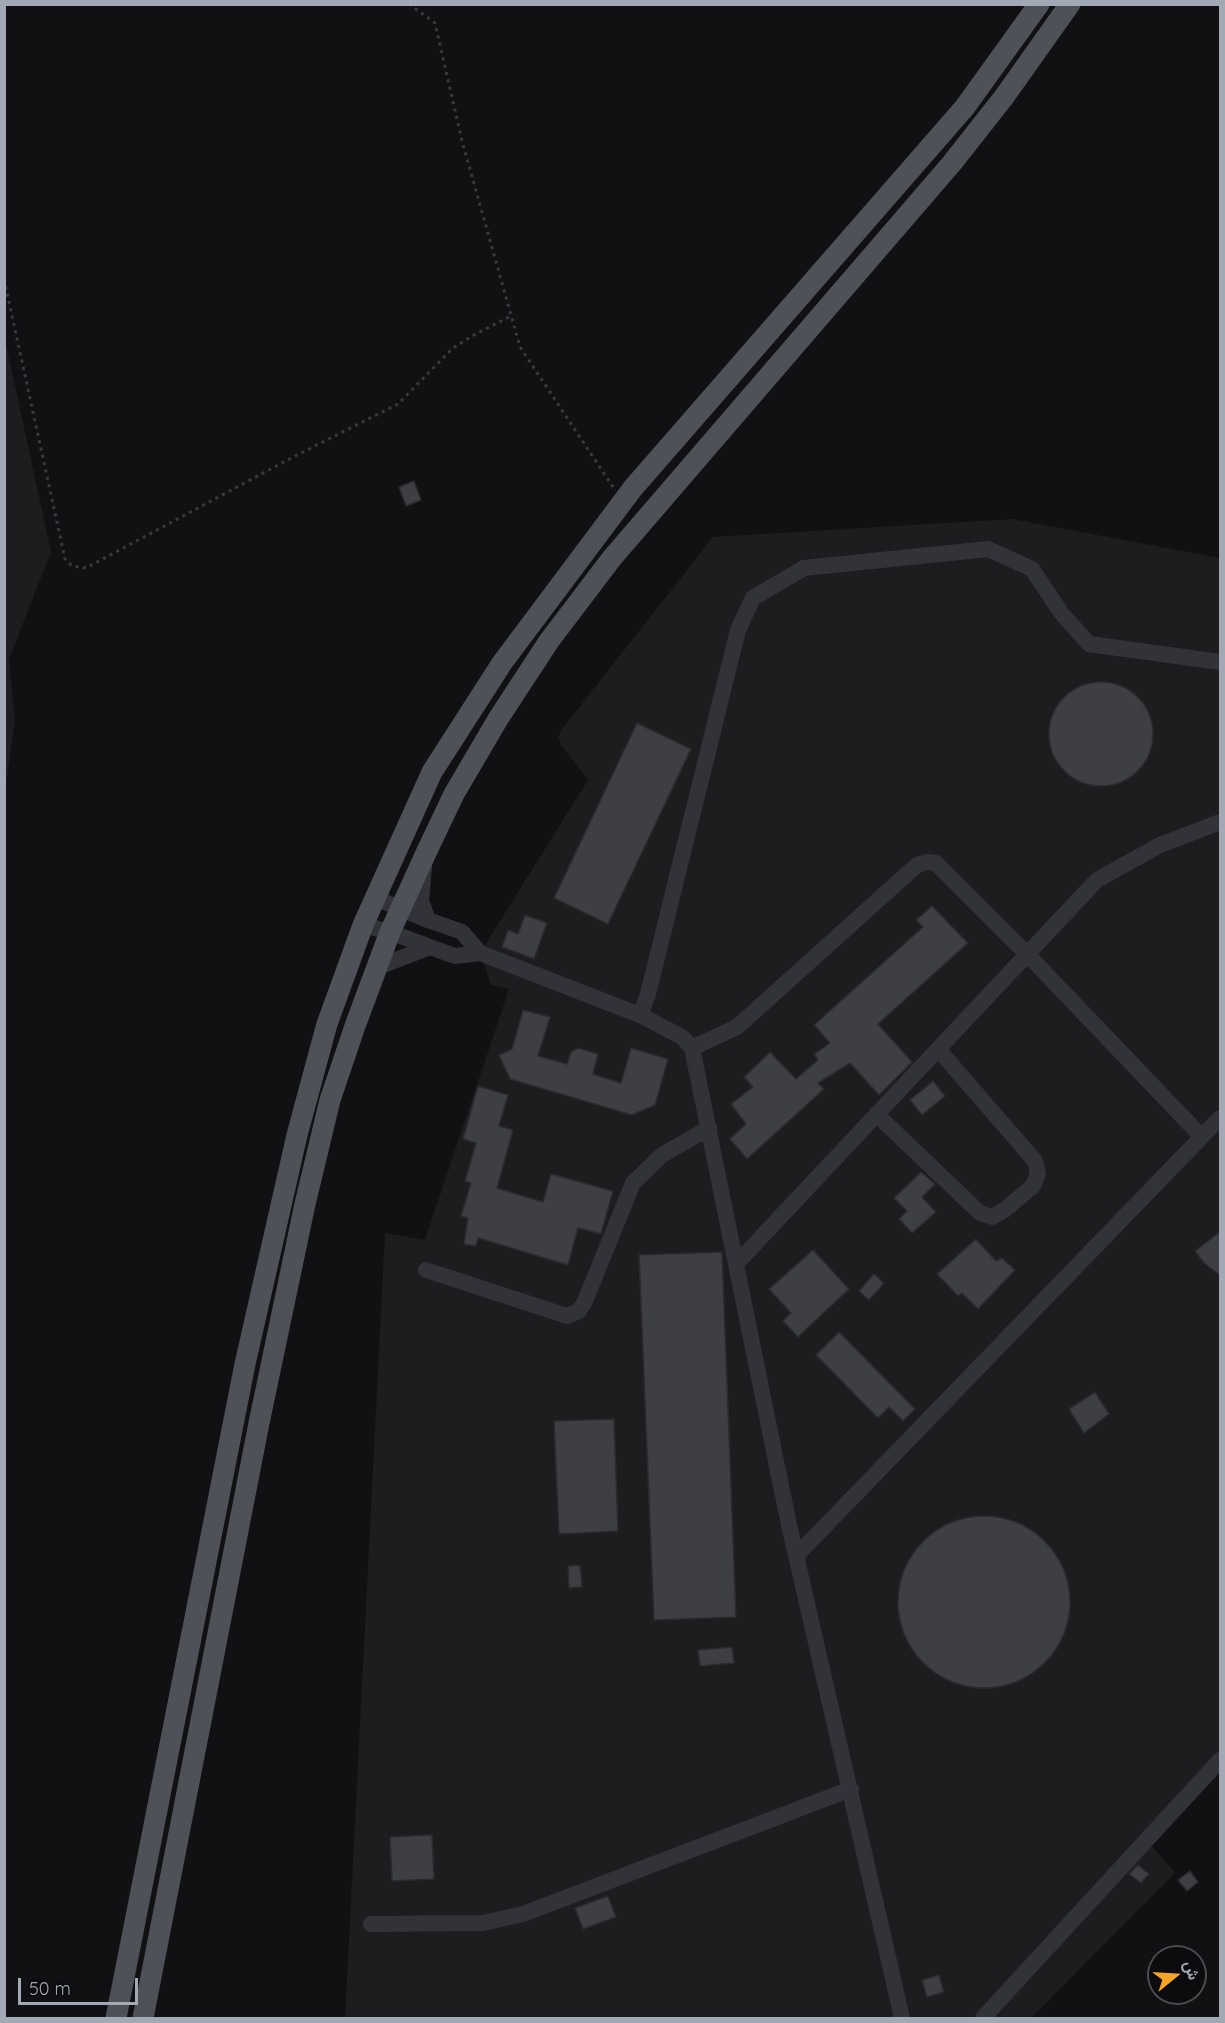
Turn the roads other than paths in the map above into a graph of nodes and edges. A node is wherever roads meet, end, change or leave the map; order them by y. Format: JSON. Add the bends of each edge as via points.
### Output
{"nodes":[{"id":1,"x":1040,"y":4,"type":"edge"},
{"id":2,"x":1070,"y":4,"type":"edge"},
{"id":3,"x":1221,"y":662,"type":"edge"},
{"id":4,"x":1221,"y":822,"type":"edge"},
{"id":5,"x":426,"y":853,"type":"junction"},
{"id":6,"x":375,"y":898,"type":"junction"},
{"id":7,"x":401,"y":908,"type":"junction"},
{"id":8,"x":428,"y":920,"type":"junction"},
{"id":9,"x":363,"y":925,"type":"junction"},
{"id":10,"x":390,"y":932,"type":"junction"},
{"id":11,"x":430,"y":947,"type":"junction"},
{"id":12,"x":480,"y":954,"type":"junction"},
{"id":13,"x":1027,"y":954,"type":"junction"},
{"id":14,"x":378,"y":967,"type":"junction"},
{"id":15,"x":640,"y":1015,"type":"junction"},
{"id":16,"x":692,"y":1048,"type":"junction"},
{"id":17,"x":938,"y":1049,"type":"junction"},
{"id":18,"x":876,"y":1114,"type":"junction"},
{"id":19,"x":1221,"y":1118,"type":"edge"},
{"id":20,"x":709,"y":1128,"type":"junction"},
{"id":21,"x":1201,"y":1136,"type":"junction"},
{"id":22,"x":736,"y":1264,"type":"junction"},
{"id":23,"x":426,"y":1270,"type":"dead end"},
{"id":24,"x":245,"y":1364,"type":"junction"},
{"id":25,"x":270,"y":1371,"type":"junction"},
{"id":26,"x":796,"y":1556,"type":"junction"},
{"id":27,"x":1221,"y":1760,"type":"edge"},
{"id":28,"x":851,"y":1789,"type":"junction"},
{"id":29,"x":371,"y":1924,"type":"dead end"},
{"id":30,"x":156,"y":1953,"type":"junction"},
{"id":31,"x":121,"y":1992,"type":"junction"},
{"id":32,"x":105,"y":2019,"type":"edge"},
{"id":33,"x":116,"y":2019,"type":"edge"},
{"id":34,"x":143,"y":2019,"type":"edge"},
{"id":35,"x":159,"y":2019,"type":"edge"},
{"id":36,"x":902,"y":2019,"type":"edge"},
{"id":37,"x":983,"y":2019,"type":"edge"}],
"edges":[{"from":1,"to":6,"type":"main road","via":[[965,107],[623,502],[502,663],[432,772]]},
{"from":2,"to":5,"type":"main road","via":[[952,163],[612,558],[549,641],[498,718],[454,794]]},
{"from":3,"to":15,"type":"lane","via":[[1089,644],[1062,614],[1032,569],[988,549],[804,568],[753,598],[738,630]]},
{"from":4,"to":13,"type":"lane","via":[[1160,844],[1097,880]]},
{"from":5,"to":7,"type":"main road"},
{"from":5,"to":8,"type":"lane","via":[[421,901]]},
{"from":6,"to":7,"type":"lane"},
{"from":6,"to":9,"type":"main road"},
{"from":7,"to":8,"type":"lane"},
{"from":7,"to":10,"type":"main road"},
{"from":8,"to":12,"type":"lane","via":[[462,932]]},
{"from":9,"to":10,"type":"lane"},
{"from":9,"to":24,"type":"main road","via":[[327,1024],[297,1135]]},
{"from":10,"to":11,"type":"lane"},
{"from":10,"to":14,"type":"main road"},
{"from":11,"to":12,"type":"lane","via":[[455,956]]},
{"from":11,"to":14,"type":"lane"},
{"from":12,"to":15,"type":"lane"},
{"from":13,"to":16,"type":"lane","via":[[936,863],[927,862],[917,865],[737,1027]]},
{"from":13,"to":17,"type":"lane"},
{"from":13,"to":21,"type":"lane"},
{"from":14,"to":25,"type":"main road","via":[[330,1100]]},
{"from":15,"to":16,"type":"lane","via":[[681,1037]]},
{"from":16,"to":20,"type":"lane"},
{"from":17,"to":18,"type":"lane"},
{"from":17,"to":18,"type":"lane","via":[[1035,1161],[1038,1174],[1033,1186],[992,1217],[980,1213]]},
{"from":18,"to":22,"type":"lane"},
{"from":19,"to":21,"type":"lane"},
{"from":20,"to":22,"type":"lane"},
{"from":20,"to":23,"type":"lane","via":[[662,1155],[633,1183],[579,1311],[567,1316]]},
{"from":21,"to":26,"type":"lane"},
{"from":22,"to":26,"type":"lane"},
{"from":24,"to":25,"type":"main road"},
{"from":24,"to":31,"type":"main road"},
{"from":25,"to":30,"type":"main road"},
{"from":26,"to":28,"type":"lane"},
{"from":27,"to":37,"type":"lane"},
{"from":28,"to":29,"type":"lane","via":[[523,1914],[483,1923]]},
{"from":28,"to":36,"type":"lane"},
{"from":30,"to":34,"type":"main road"},
{"from":30,"to":35,"type":"main road"},
{"from":31,"to":32,"type":"main road"},
{"from":31,"to":33,"type":"main road"}]}
